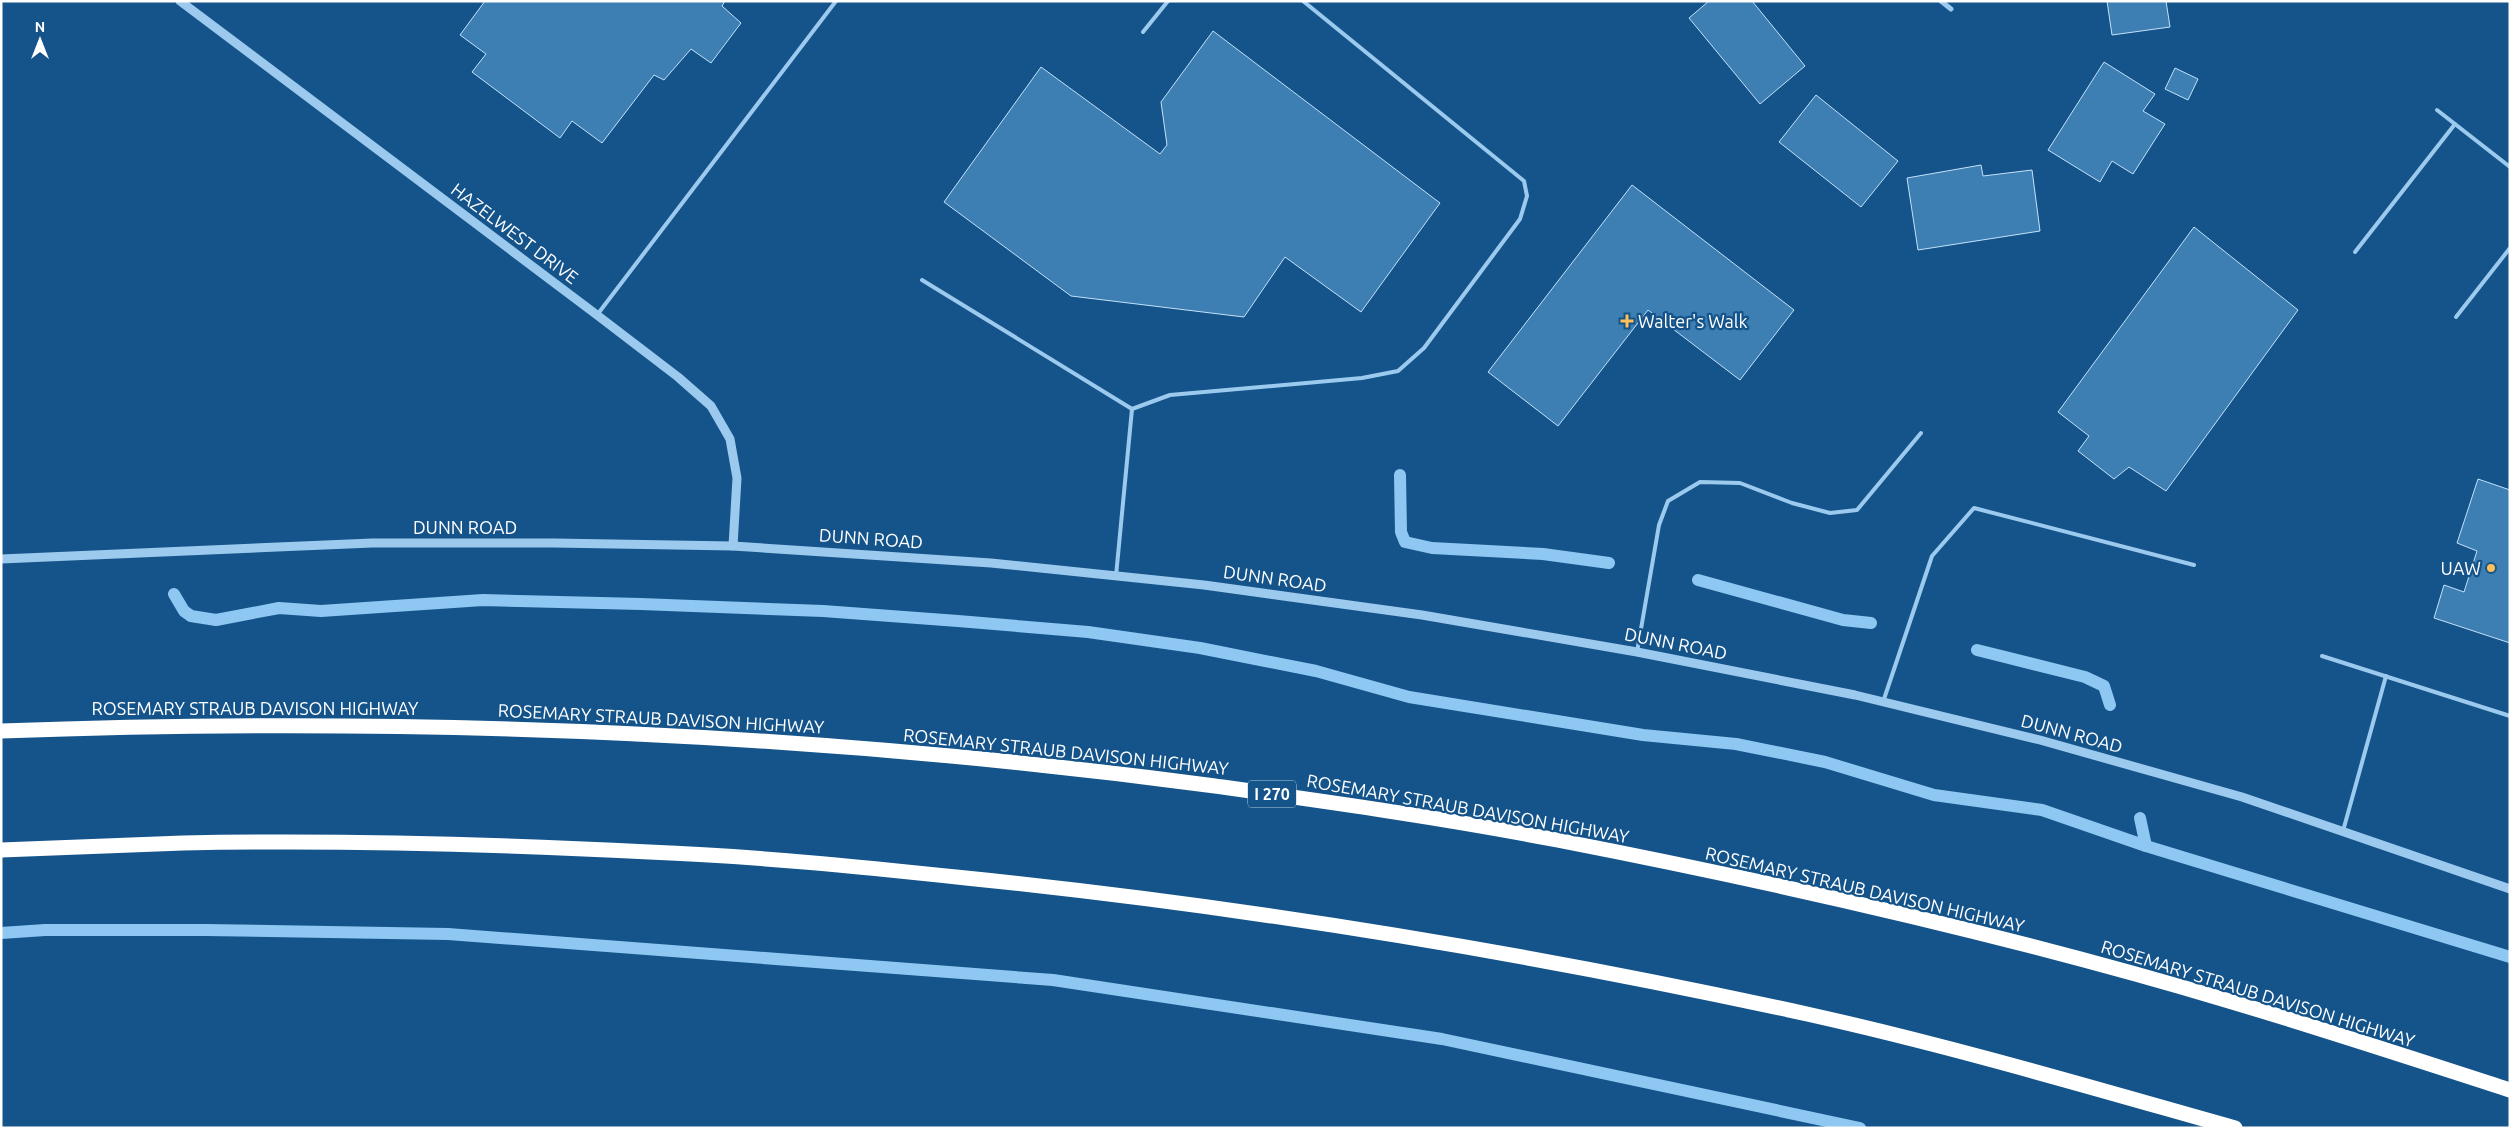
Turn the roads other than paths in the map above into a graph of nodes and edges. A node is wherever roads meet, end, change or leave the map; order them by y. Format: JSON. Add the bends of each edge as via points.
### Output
{"nodes":[{"id":1,"x":180,"y":1,"type":"edge"},
{"id":2,"x":836,"y":1,"type":"edge"},
{"id":3,"x":1168,"y":1,"type":"edge"},
{"id":4,"x":1303,"y":1,"type":"edge"},
{"id":5,"x":1941,"y":1,"type":"edge"},
{"id":6,"x":1951,"y":8,"type":"dead end"},
{"id":7,"x":1143,"y":32,"type":"dead end"},
{"id":8,"x":2437,"y":110,"type":"dead end"},
{"id":9,"x":2455,"y":124,"type":"junction"},
{"id":10,"x":2510,"y":167,"type":"edge"},
{"id":11,"x":2510,"y":248,"type":"edge"},
{"id":12,"x":2355,"y":252,"type":"dead end"},
{"id":13,"x":922,"y":280,"type":"dead end"},
{"id":14,"x":597,"y":315,"type":"junction"},
{"id":15,"x":2456,"y":317,"type":"dead end"},
{"id":16,"x":1132,"y":409,"type":"junction"},
{"id":17,"x":1922,"y":433,"type":"dead end"},
{"id":18,"x":733,"y":546,"type":"junction"},
{"id":19,"x":1,"y":559,"type":"edge"},
{"id":20,"x":2194,"y":566,"type":"dead end"},
{"id":21,"x":1116,"y":576,"type":"junction"},
{"id":22,"x":1637,"y":652,"type":"junction"},
{"id":23,"x":2322,"y":656,"type":"dead end"},
{"id":24,"x":2386,"y":676,"type":"junction"},
{"id":25,"x":1883,"y":702,"type":"junction"},
{"id":26,"x":2510,"y":716,"type":"edge"},
{"id":27,"x":1,"y":731,"type":"edge"},
{"id":28,"x":2342,"y":832,"type":"junction"},
{"id":29,"x":1,"y":850,"type":"edge"},
{"id":30,"x":2510,"y":889,"type":"edge"},
{"id":31,"x":2510,"y":1090,"type":"edge"},
{"id":32,"x":2235,"y":1128,"type":"edge"}],
"edges":[{"from":1,"to":14,"type":"street","name":"HAZELWEST DRIVE"},
{"from":2,"to":14,"type":"lane"},
{"from":3,"to":7,"type":"lane"},
{"from":4,"to":16,"type":"lane","via":[[1524,181],[1528,196],[1520,219],[1424,348],[1398,371],[1362,378],[1170,395]]},
{"from":5,"to":6,"type":"street"},
{"from":8,"to":9,"type":"lane"},
{"from":9,"to":10,"type":"lane"},
{"from":9,"to":12,"type":"lane"},
{"from":11,"to":15,"type":"lane"},
{"from":13,"to":16,"type":"lane"},
{"from":14,"to":18,"type":"street","name":"HAZELWEST DRIVE","via":[[711,406],[730,439],[737,478]]},
{"from":16,"to":21,"type":"lane"},
{"from":17,"to":22,"type":"lane","via":[[1858,510],[1830,513],[1792,504],[1740,483],[1700,482],[1668,501],[1659,525]]},
{"from":18,"to":19,"type":"street","name":"DUNN ROAD","via":[[372,543]]},
{"from":18,"to":21,"type":"street","name":"DUNN ROAD","via":[[904,556]]},
{"from":20,"to":25,"type":"lane","via":[[1974,508],[1932,556]]},
{"from":21,"to":22,"type":"street","name":"DUNN ROAD","via":[[1204,584],[1413,614]]},
{"from":22,"to":25,"type":"street","name":"DUNN ROAD"},
{"from":23,"to":24,"type":"lane"},
{"from":24,"to":26,"type":"lane"},
{"from":24,"to":28,"type":"lane"},
{"from":25,"to":28,"type":"street","name":"DUNN ROAD","via":[[2040,740],[2242,797]]},
{"from":27,"to":31,"type":"highway","name":"ROSEMARY STRAUB DAVISON HIGHWAY","number":"I 270","via":[[163,725],[395,725],[628,732],[859,747],[1093,770],[1324,801],[1553,839],[2004,939],[2228,1000]]},
{"from":28,"to":30,"type":"street","name":"DUNN ROAD"},
{"from":29,"to":32,"type":"highway","via":[[196,843],[420,844],[653,852],[889,870],[1121,894],[1348,926],[1563,964],[1793,1011],[2036,1072]]}]}
